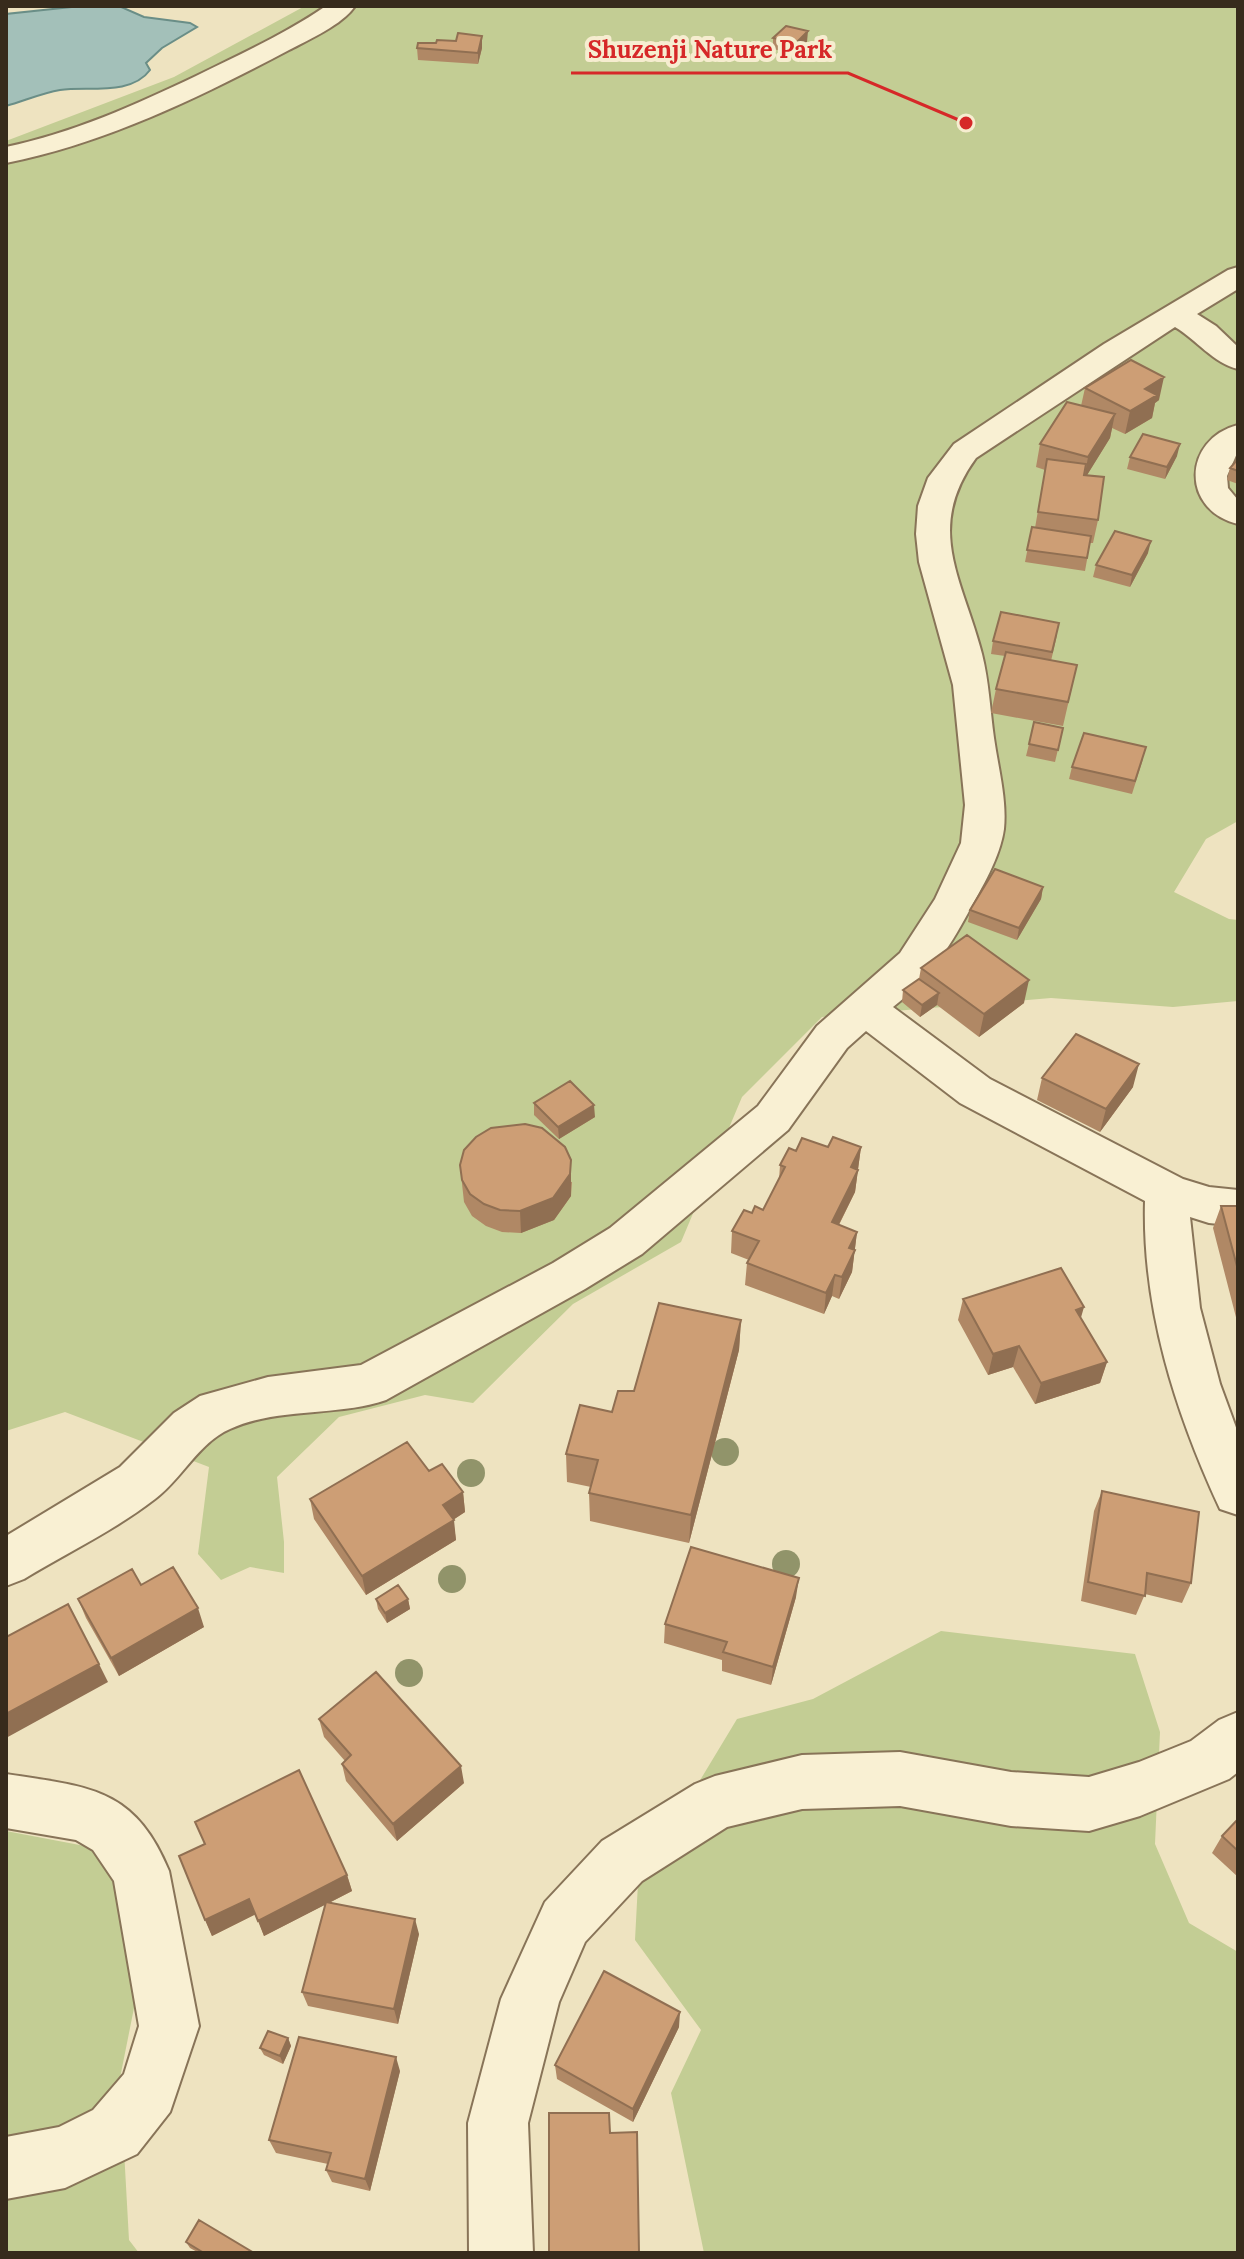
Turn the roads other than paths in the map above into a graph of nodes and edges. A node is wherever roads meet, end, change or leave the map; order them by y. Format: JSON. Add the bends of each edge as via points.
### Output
{"nodes":[{"id":1,"x":343,"y":6,"type":"edge"},
{"id":2,"x":6,"y":155,"type":"edge"},
{"id":3,"x":1238,"y":276,"type":"edge"},
{"id":4,"x":1175,"y":314,"type":"junction"},
{"id":5,"x":1238,"y":360,"type":"edge"},
{"id":6,"x":1238,"y":435,"type":"edge"},
{"id":7,"x":1238,"y":514,"type":"edge"},
{"id":8,"x":864,"y":1007,"type":"junction"},
{"id":9,"x":1168,"y":1192,"type":"junction"},
{"id":10,"x":1238,"y":1208,"type":"edge"},
{"id":11,"x":1238,"y":1493,"type":"edge"},
{"id":12,"x":6,"y":1563,"type":"edge"},
{"id":13,"x":1238,"y":1738,"type":"edge"},
{"id":14,"x":6,"y":1801,"type":"edge"},
{"id":15,"x":6,"y":2168,"type":"edge"},
{"id":16,"x":501,"y":2253,"type":"edge"}],
"edges":[{"from":1,"to":2,"type":"street","via":[[288,42],[142,111],[42,148]]},
{"from":3,"to":4,"type":"street"},
{"from":4,"to":5,"type":"street"},
{"from":4,"to":8,"type":"street","via":[[965,451],[937,490],[932,521],[939,576],[971,680],[984,831],[926,949],[913,967]]},
{"from":6,"to":7,"type":"street","via":[[1222,445],[1211,467],[1217,501]]},
{"from":8,"to":9,"type":"street","via":[[975,1091]]},
{"from":8,"to":12,"type":"street","via":[[822,1049],[773,1118],[626,1241],[369,1385],[268,1398],[217,1411],[191,1428],[138,1483]]},
{"from":9,"to":10,"type":"street"},
{"from":9,"to":11,"type":"street","via":[[1165,1231],[1177,1314],[1204,1406]]},
{"from":13,"to":16,"type":"street","via":[[1210,1760],[1089,1804],[1011,1799],[900,1779],[802,1782],[715,1803],[622,1861],[565,1922],[530,1999],[498,2123]]},
{"from":14,"to":15,"type":"street","via":[[83,1814],[113,1830],[141,1871],[169,2026],[149,2091],[115,2132],[65,2157]]}]}
